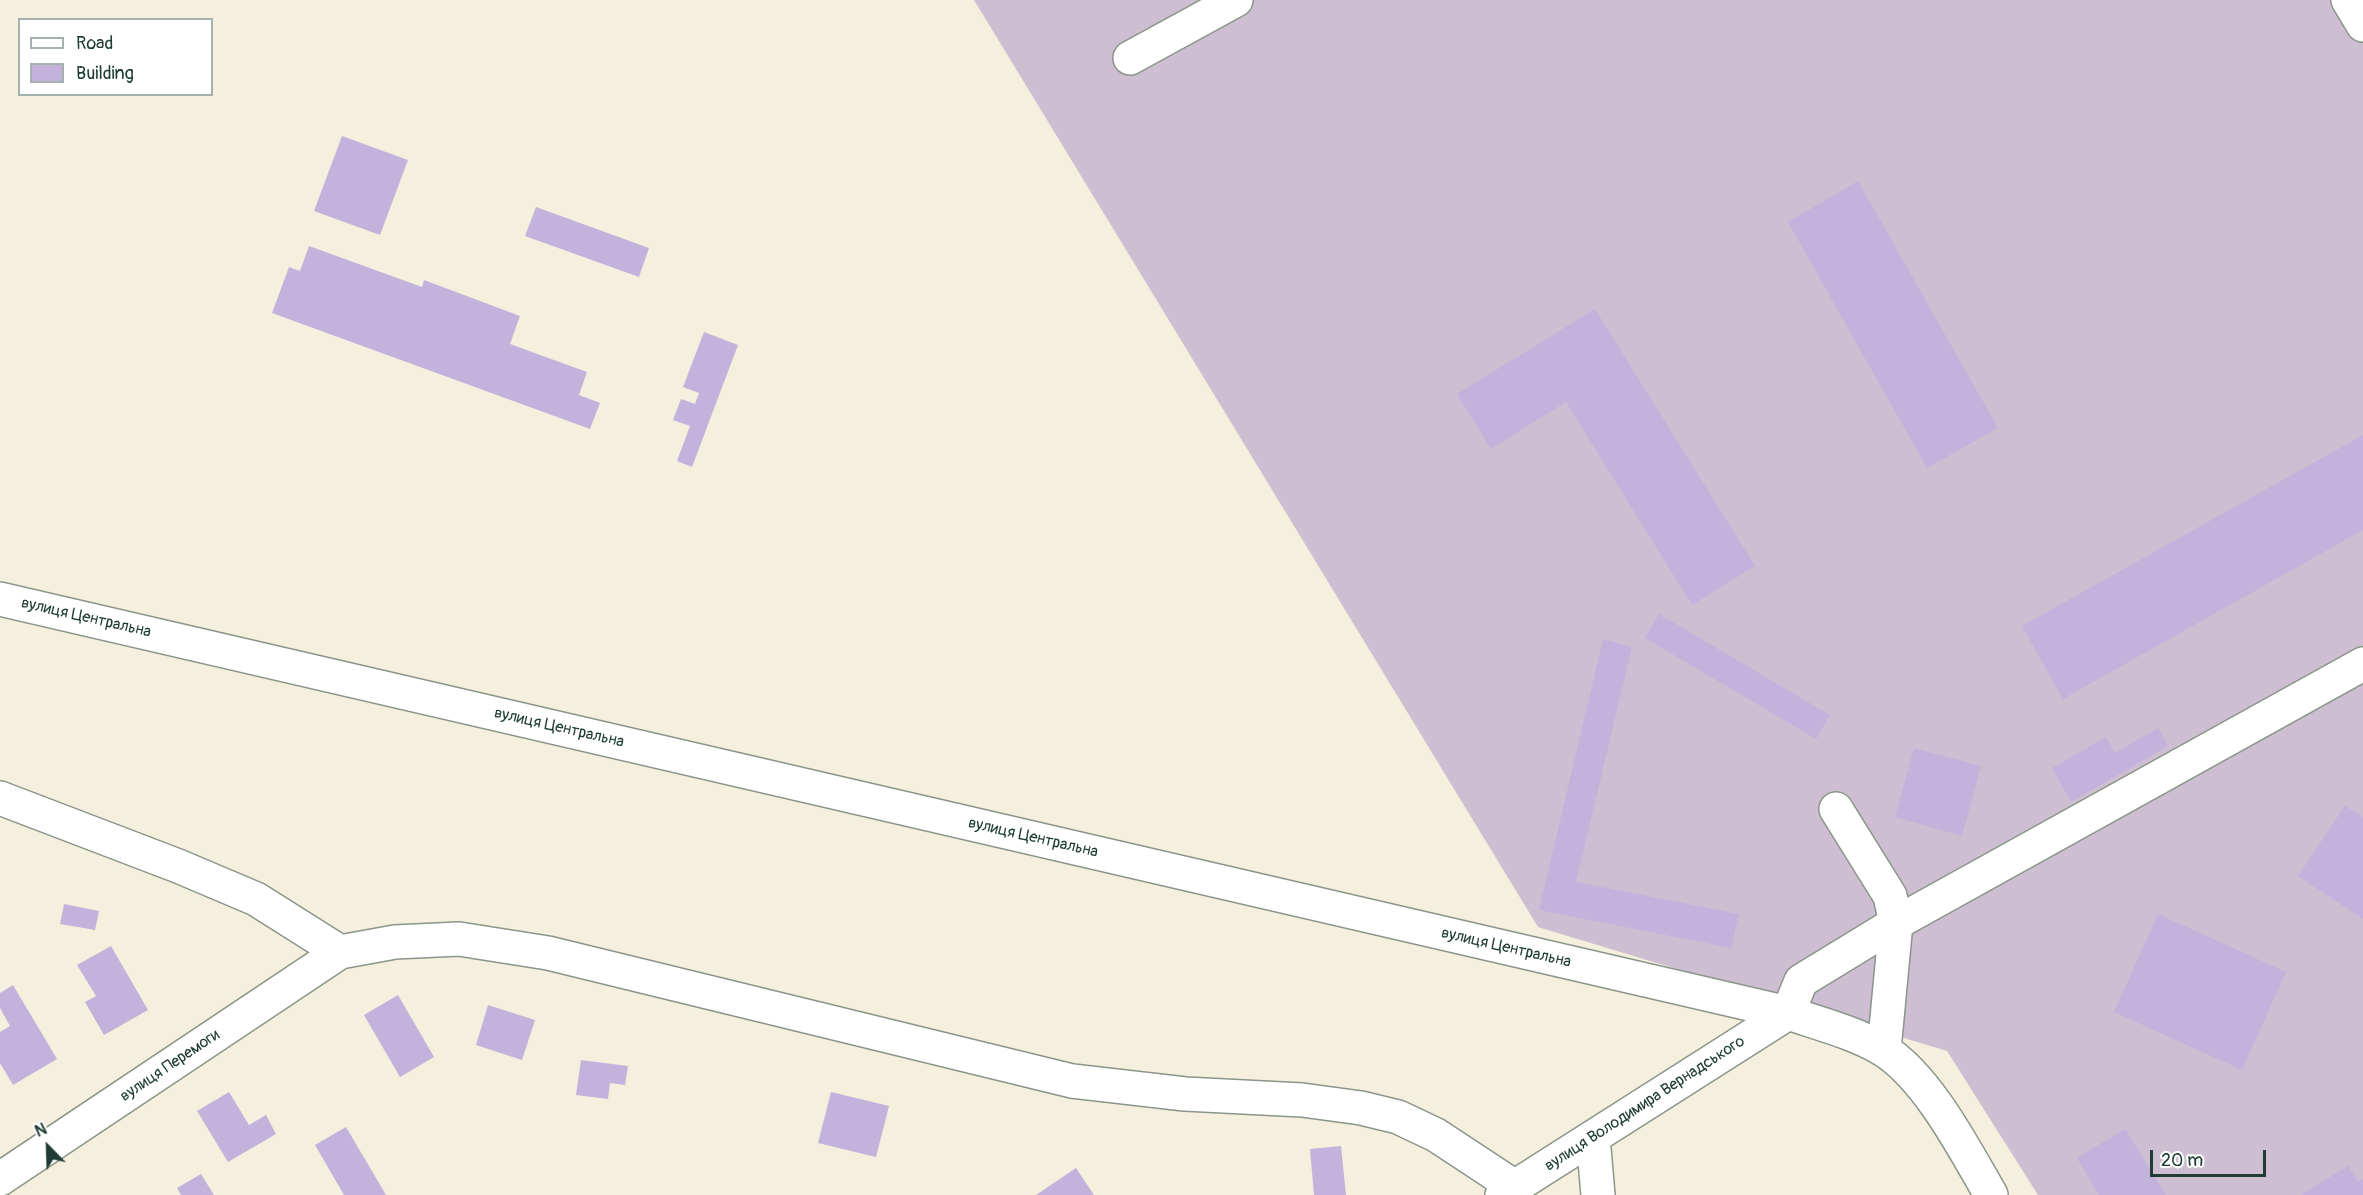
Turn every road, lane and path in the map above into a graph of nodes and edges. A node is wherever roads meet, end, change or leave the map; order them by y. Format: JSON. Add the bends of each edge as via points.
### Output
{"nodes":[{"id":1,"x":1236,"y":0,"type":"edge"},
{"id":2,"x":2348,"y":0,"type":"edge"},
{"id":3,"x":2363,"y":25,"type":"edge"},
{"id":4,"x":1130,"y":58,"type":"dead end"},
{"id":5,"x":0,"y":598,"type":"edge"},
{"id":6,"x":2363,"y":664,"type":"edge"},
{"id":7,"x":0,"y":798,"type":"edge"},
{"id":8,"x":1836,"y":809,"type":"dead end"},
{"id":9,"x":1896,"y":922,"type":"junction"},
{"id":10,"x":340,"y":952,"type":"junction"},
{"id":11,"x":1788,"y":1013,"type":"junction"},
{"id":12,"x":1884,"y":1050,"type":"junction"},
{"id":13,"x":1593,"y":1137,"type":"junction"},
{"id":14,"x":0,"y":1179,"type":"edge"},
{"id":15,"x":1508,"y":1191,"type":"edge"},
{"id":16,"x":1598,"y":1195,"type":"edge"},
{"id":17,"x":1991,"y":1195,"type":"edge"}],
"edges":[{"from":1,"to":4,"type":"street"},
{"from":2,"to":3,"type":"street"},
{"from":5,"to":11,"type":"street","name":"вулиця Центральна"},
{"from":6,"to":9,"type":"street"},
{"from":7,"to":10,"type":"street","via":[[256,899]]},
{"from":8,"to":9,"type":"street","via":[[1890,896]]},
{"from":9,"to":11,"type":"street","via":[[1801,981]]},
{"from":9,"to":12,"type":"street"},
{"from":10,"to":14,"type":"street","name":"вулиця Перемоги"},
{"from":10,"to":15,"type":"street","via":[[395,942],[459,939],[548,953],[1072,1081],[1361,1108],[1398,1117],[1436,1136]]},
{"from":11,"to":12,"type":"street","name":"вулиця Центральна"},
{"from":11,"to":13,"type":"street","name":"вулиця Володимира Вернадського"},
{"from":12,"to":17,"type":"street","name":"вулиця Центральна","via":[[1912,1074],[1956,1135]]},
{"from":13,"to":15,"type":"street","name":"вулиця Володимира Вернадського"},
{"from":13,"to":16,"type":"street"}]}
